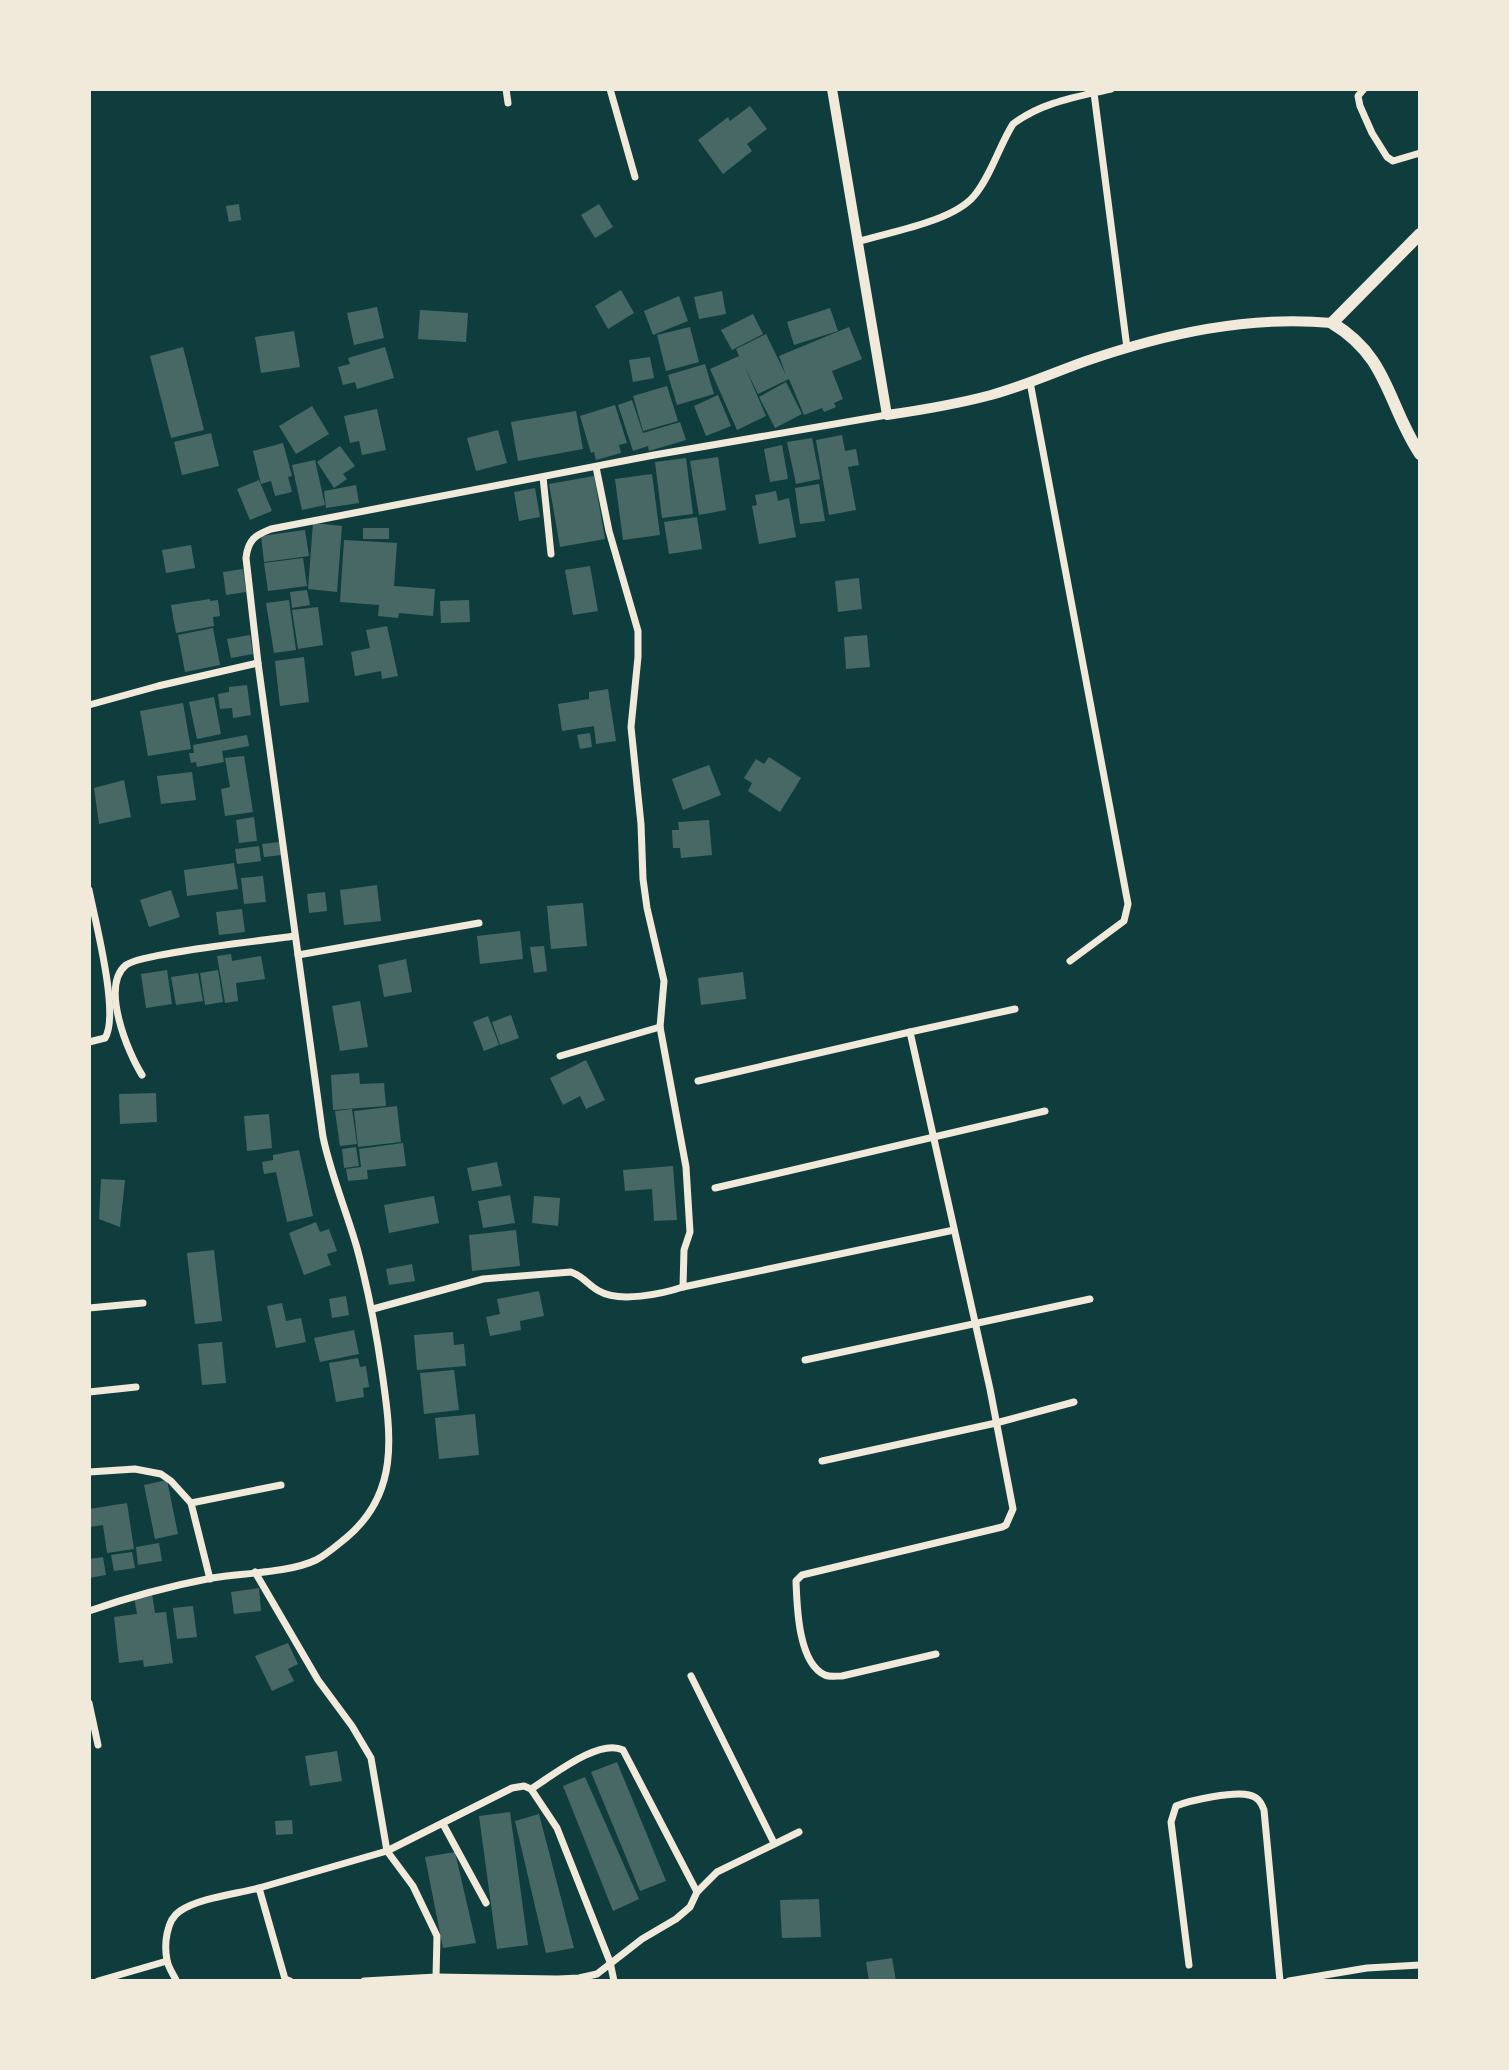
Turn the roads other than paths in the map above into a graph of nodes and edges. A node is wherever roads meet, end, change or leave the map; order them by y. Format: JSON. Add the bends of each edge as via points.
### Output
{"nodes":[{"id":1,"x":506,"y":89,"type":"edge"},
{"id":2,"x":610,"y":89,"type":"edge"},
{"id":3,"x":832,"y":89,"type":"edge"},
{"id":4,"x":1111,"y":89,"type":"edge"},
{"id":5,"x":1364,"y":89,"type":"edge"},
{"id":6,"x":1094,"y":93,"type":"junction"},
{"id":7,"x":508,"y":103,"type":"dead end"},
{"id":8,"x":1420,"y":153,"type":"edge"},
{"id":9,"x":635,"y":177,"type":"dead end"},
{"id":10,"x":1420,"y":234,"type":"edge"},
{"id":11,"x":857,"y":242,"type":"junction"},
{"id":12,"x":1332,"y":323,"type":"junction"},
{"id":13,"x":1127,"y":348,"type":"junction"},
{"id":14,"x":1030,"y":382,"type":"junction"},
{"id":15,"x":887,"y":415,"type":"junction"},
{"id":16,"x":1420,"y":454,"type":"edge"},
{"id":17,"x":597,"y":467,"type":"junction"},
{"id":18,"x":543,"y":477,"type":"junction"},
{"id":19,"x":551,"y":554,"type":"dead end"},
{"id":20,"x":258,"y":663,"type":"junction"},
{"id":21,"x":89,"y":705,"type":"edge"},
{"id":22,"x":89,"y":890,"type":"edge"},
{"id":23,"x":479,"y":923,"type":"dead end"},
{"id":24,"x":295,"y":936,"type":"junction"},
{"id":25,"x":298,"y":955,"type":"junction"},
{"id":26,"x":1070,"y":961,"type":"dead end"},
{"id":27,"x":1015,"y":1009,"type":"dead end"},
{"id":28,"x":660,"y":1027,"type":"junction"},
{"id":29,"x":909,"y":1032,"type":"junction"},
{"id":30,"x":89,"y":1042,"type":"edge"},
{"id":31,"x":560,"y":1056,"type":"dead end"},
{"id":32,"x":142,"y":1075,"type":"dead end"},
{"id":33,"x":698,"y":1081,"type":"dead end"},
{"id":34,"x":1045,"y":1111,"type":"dead end"},
{"id":35,"x":933,"y":1138,"type":"junction"},
{"id":36,"x":715,"y":1188,"type":"dead end"},
{"id":37,"x":954,"y":1230,"type":"junction"},
{"id":38,"x":683,"y":1287,"type":"junction"},
{"id":39,"x":1090,"y":1300,"type":"dead end"},
{"id":40,"x":143,"y":1303,"type":"dead end"},
{"id":41,"x":89,"y":1308,"type":"edge"},
{"id":42,"x":373,"y":1309,"type":"junction"},
{"id":43,"x":975,"y":1324,"type":"junction"},
{"id":44,"x":805,"y":1360,"type":"dead end"},
{"id":45,"x":136,"y":1387,"type":"dead end"},
{"id":46,"x":89,"y":1392,"type":"edge"},
{"id":47,"x":1074,"y":1402,"type":"dead end"},
{"id":48,"x":996,"y":1423,"type":"junction"},
{"id":49,"x":822,"y":1461,"type":"dead end"},
{"id":50,"x":89,"y":1472,"type":"edge"},
{"id":51,"x":281,"y":1485,"type":"dead end"},
{"id":52,"x":191,"y":1503,"type":"junction"},
{"id":53,"x":255,"y":1572,"type":"junction"},
{"id":54,"x":210,"y":1579,"type":"junction"},
{"id":55,"x":89,"y":1611,"type":"edge"},
{"id":56,"x":936,"y":1654,"type":"dead end"},
{"id":57,"x":691,"y":1676,"type":"dead end"},
{"id":58,"x":89,"y":1703,"type":"edge"},
{"id":59,"x":98,"y":1745,"type":"dead end"},
{"id":60,"x":531,"y":1789,"type":"junction"},
{"id":61,"x":443,"y":1824,"type":"junction"},
{"id":62,"x":799,"y":1832,"type":"dead end"},
{"id":63,"x":774,"y":1843,"type":"junction"},
{"id":64,"x":387,"y":1851,"type":"junction"},
{"id":65,"x":259,"y":1888,"type":"junction"},
{"id":66,"x":697,"y":1892,"type":"junction"},
{"id":67,"x":486,"y":1903,"type":"dead end"},
{"id":68,"x":167,"y":1961,"type":"junction"},
{"id":69,"x":610,"y":1962,"type":"junction"},
{"id":70,"x":1189,"y":1965,"type":"dead end"},
{"id":71,"x":1420,"y":1965,"type":"edge"},
{"id":72,"x":436,"y":1977,"type":"junction"},
{"id":73,"x":422,"y":1979,"type":"edge"},
{"id":74,"x":531,"y":1979,"type":"edge"},
{"id":75,"x":176,"y":1980,"type":"edge"},
{"id":76,"x":287,"y":1980,"type":"edge"},
{"id":77,"x":98,"y":1981,"type":"edge"},
{"id":78,"x":364,"y":1981,"type":"edge"},
{"id":79,"x":614,"y":1981,"type":"edge"},
{"id":80,"x":1280,"y":1981,"type":"edge"},
{"id":81,"x":1289,"y":1981,"type":"edge"}],
"edges":[{"from":1,"to":7,"type":"street"},
{"from":2,"to":9,"type":"street"},
{"from":3,"to":11,"type":"street"},
{"from":4,"to":6,"type":"street"},
{"from":5,"to":8,"type":"street","via":[[1358,96],[1360,106],[1387,156],[1393,161]]},
{"from":6,"to":11,"type":"street","via":[[1055,101],[1013,124],[966,203],[936,219]]},
{"from":6,"to":13,"type":"street"},
{"from":10,"to":12,"type":"main road"},
{"from":11,"to":15,"type":"street"},
{"from":12,"to":13,"type":"street","via":[[1233,324]]},
{"from":12,"to":16,"type":"main road","via":[[1357,342],[1380,370]]},
{"from":13,"to":14,"type":"street"},
{"from":14,"to":15,"type":"street","via":[[933,408]]},
{"from":14,"to":26,"type":"street","via":[[1128,904],[1124,921]]},
{"from":15,"to":17,"type":"street"},
{"from":17,"to":18,"type":"street"},
{"from":17,"to":28,"type":"street","via":[[609,531],[638,631],[631,727],[646,899],[664,981]]},
{"from":18,"to":19,"type":"street"},
{"from":18,"to":20,"type":"street","via":[[271,529],[252,538],[246,558]]},
{"from":20,"to":21,"type":"street"},
{"from":20,"to":24,"type":"street"},
{"from":22,"to":30,"type":"street","via":[[110,1014],[109,1032]]},
{"from":23,"to":25,"type":"street"},
{"from":24,"to":25,"type":"street"},
{"from":24,"to":32,"type":"street","via":[[127,964],[117,980],[117,1018]]},
{"from":25,"to":42,"type":"street","via":[[329,1166]]},
{"from":27,"to":29,"type":"street"},
{"from":28,"to":31,"type":"street"},
{"from":28,"to":38,"type":"street","via":[[686,1167],[690,1232],[684,1250]]},
{"from":29,"to":33,"type":"street"},
{"from":29,"to":35,"type":"street"},
{"from":34,"to":35,"type":"street"},
{"from":35,"to":36,"type":"street"},
{"from":35,"to":37,"type":"street"},
{"from":37,"to":38,"type":"street"},
{"from":37,"to":43,"type":"street"},
{"from":38,"to":42,"type":"street","via":[[617,1297],[571,1272],[482,1279]]},
{"from":39,"to":43,"type":"street"},
{"from":40,"to":41,"type":"street"},
{"from":42,"to":53,"type":"street","via":[[389,1428],[388,1461],[379,1496],[354,1531],[316,1560]]},
{"from":43,"to":44,"type":"street"},
{"from":43,"to":48,"type":"street"},
{"from":45,"to":46,"type":"street"},
{"from":47,"to":48,"type":"street"},
{"from":48,"to":49,"type":"street"},
{"from":48,"to":56,"type":"street","via":[[1013,1509],[1006,1525],[817,1570],[796,1581],[797,1615],[808,1656],[826,1676]]},
{"from":50,"to":52,"type":"street","via":[[135,1469],[160,1474]]},
{"from":51,"to":52,"type":"street"},
{"from":52,"to":54,"type":"street"},
{"from":53,"to":54,"type":"street"},
{"from":53,"to":64,"type":"street","via":[[318,1681],[371,1758]]},
{"from":54,"to":55,"type":"street"},
{"from":57,"to":63,"type":"street"},
{"from":58,"to":59,"type":"street"},
{"from":60,"to":61,"type":"street","via":[[512,1788]]},
{"from":60,"to":66,"type":"street","via":[[589,1754],[612,1746],[623,1751]]},
{"from":60,"to":69,"type":"street","via":[[557,1829]]},
{"from":61,"to":64,"type":"street"},
{"from":61,"to":67,"type":"street"},
{"from":62,"to":63,"type":"street"},
{"from":63,"to":66,"type":"street","via":[[717,1872]]},
{"from":64,"to":65,"type":"street"},
{"from":64,"to":72,"type":"street","via":[[431,1920],[437,1936]]},
{"from":65,"to":68,"type":"street","via":[[180,1910],[170,1920]]},
{"from":65,"to":76,"type":"street"},
{"from":66,"to":69,"type":"street","via":[[690,1907],[676,1919]]},
{"from":68,"to":75,"type":"street"},
{"from":68,"to":77,"type":"street"},
{"from":69,"to":74,"type":"street","via":[[597,1974],[579,1978]]},
{"from":69,"to":79,"type":"street"},
{"from":70,"to":80,"type":"street","via":[[1171,1822],[1176,1806],[1248,1794],[1259,1800],[1264,1810]]},
{"from":71,"to":81,"type":"street"},
{"from":72,"to":73,"type":"street"},
{"from":72,"to":74,"type":"street"},
{"from":73,"to":78,"type":"street"}]}
